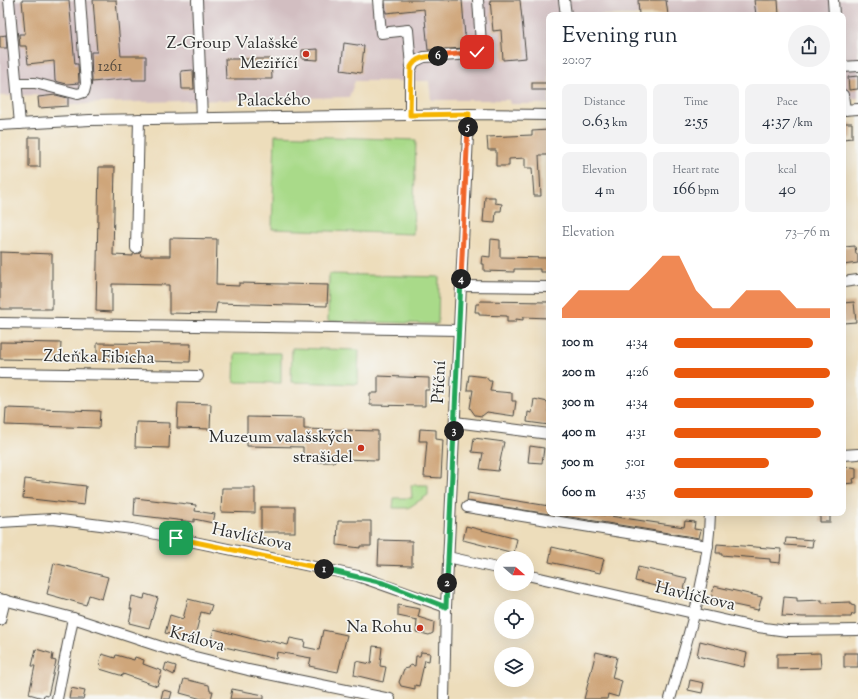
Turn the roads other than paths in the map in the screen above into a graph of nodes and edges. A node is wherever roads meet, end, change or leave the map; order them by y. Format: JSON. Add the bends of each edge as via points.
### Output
{"nodes":[{"id":1,"x":9,"y":0,"type":"edge"},
{"id":2,"x":80,"y":0,"type":"edge"},
{"id":3,"x":197,"y":0,"type":"edge"},
{"id":4,"x":378,"y":0,"type":"edge"},
{"id":5,"x":478,"y":0,"type":"edge"},
{"id":6,"x":564,"y":0,"type":"edge"},
{"id":7,"x":833,"y":0,"type":"edge"},
{"id":8,"x":566,"y":12,"type":"edge"},
{"id":9,"x":834,"y":12,"type":"edge"},
{"id":10,"x":858,"y":66,"type":"edge"},
{"id":11,"x":411,"y":67,"type":"junction"},
{"id":12,"x":846,"y":67,"type":"edge"},
{"id":13,"x":17,"y":83,"type":"junction"},
{"id":14,"x":858,"y":109,"type":"edge"},
{"id":15,"x":846,"y":110,"type":"edge"},
{"id":16,"x":469,"y":114,"type":"junction"},
{"id":17,"x":410,"y":115,"type":"junction"},
{"id":18,"x":546,"y":116,"type":"edge"},
{"id":19,"x":202,"y":118,"type":"junction"},
{"id":20,"x":139,"y":119,"type":"junction"},
{"id":21,"x":20,"y":124,"type":"junction"},
{"id":22,"x":0,"y":125,"type":"edge"},
{"id":23,"x":136,"y":248,"type":"dead end"},
{"id":24,"x":858,"y":280,"type":"edge"},
{"id":25,"x":846,"y":282,"type":"edge"},
{"id":26,"x":461,"y":286,"type":"junction"},
{"id":27,"x":546,"y":287,"type":"edge"},
{"id":28,"x":0,"y":323,"type":"edge"},
{"id":29,"x":459,"y":330,"type":"junction"},
{"id":30,"x":0,"y":373,"type":"edge"},
{"id":31,"x":198,"y":376,"type":"dead end"},
{"id":32,"x":455,"y":422,"type":"junction"},
{"id":33,"x":546,"y":434,"type":"edge"},
{"id":34,"x":858,"y":454,"type":"edge"},
{"id":35,"x":846,"y":455,"type":"edge"},
{"id":36,"x":467,"y":507,"type":"dead end"},
{"id":37,"x":710,"y":516,"type":"edge"},
{"id":38,"x":0,"y":522,"type":"edge"},
{"id":39,"x":708,"y":546,"type":"junction"},
{"id":40,"x":448,"y":557,"type":"junction"},
{"id":41,"x":494,"y":567,"type":"edge"},
{"id":42,"x":534,"y":577,"type":"edge"},
{"id":43,"x":2,"y":599,"type":"edge"},
{"id":44,"x":446,"y":607,"type":"junction"},
{"id":45,"x":694,"y":612,"type":"junction"},
{"id":46,"x":73,"y":618,"type":"junction"},
{"id":47,"x":0,"y":620,"type":"edge"},
{"id":48,"x":858,"y":630,"type":"edge"},
{"id":49,"x":56,"y":699,"type":"edge"},
{"id":50,"x":390,"y":699,"type":"edge"},
{"id":51,"x":444,"y":699,"type":"edge"},
{"id":52,"x":670,"y":699,"type":"edge"}],
"edges":[{"from":1,"to":13,"type":"street"},
{"from":2,"to":13,"type":"street","via":[[86,84],[84,92],[78,94],[34,83]]},
{"from":3,"to":19,"type":"street"},
{"from":4,"to":11,"type":"street","via":[[381,33],[408,30]]},
{"from":5,"to":11,"type":"street","via":[[480,50],[474,54],[419,58]]},
{"from":6,"to":8,"type":"street"},
{"from":7,"to":9,"type":"street"},
{"from":10,"to":12,"type":"street"},
{"from":11,"to":17,"type":"street"},
{"from":13,"to":21,"type":"street"},
{"from":14,"to":15,"type":"street"},
{"from":16,"to":17,"type":"street","name":"Palackého"},
{"from":16,"to":18,"type":"street","name":"Palackého"},
{"from":16,"to":26,"type":"street","name":"Příční"},
{"from":17,"to":19,"type":"street","name":"Palackého"},
{"from":19,"to":20,"type":"street","name":"Palackého"},
{"from":20,"to":21,"type":"street","name":"Palackého","via":[[63,120]]},
{"from":20,"to":23,"type":"street"},
{"from":21,"to":22,"type":"street","name":"Palackého"},
{"from":24,"to":25,"type":"street"},
{"from":26,"to":27,"type":"street"},
{"from":26,"to":29,"type":"street","name":"Příční"},
{"from":28,"to":29,"type":"street"},
{"from":29,"to":32,"type":"street","name":"Příční"},
{"from":30,"to":31,"type":"street","name":"Zdeňka Fibicha"},
{"from":32,"to":33,"type":"street"},
{"from":32,"to":40,"type":"street","name":"Příční"},
{"from":34,"to":35,"type":"street"},
{"from":36,"to":39,"type":"street"},
{"from":37,"to":39,"type":"street"},
{"from":38,"to":44,"type":"street","name":"Havlíčkova","via":[[53,519],[132,529],[358,576]]},
{"from":39,"to":45,"type":"street"},
{"from":40,"to":41,"type":"street"},
{"from":40,"to":44,"type":"street","name":"Příční"},
{"from":42,"to":45,"type":"street","name":"Havlíčkova"},
{"from":43,"to":46,"type":"street","name":"Králova"},
{"from":43,"to":47,"type":"street"},
{"from":44,"to":51,"type":"street","name":"Příční"},
{"from":45,"to":48,"type":"street","name":"Havlíčkova","via":[[750,626],[786,631]]},
{"from":45,"to":52,"type":"street"},
{"from":46,"to":49,"type":"street"},
{"from":46,"to":50,"type":"street","name":"Králova","via":[[183,654],[233,667]]}]}
